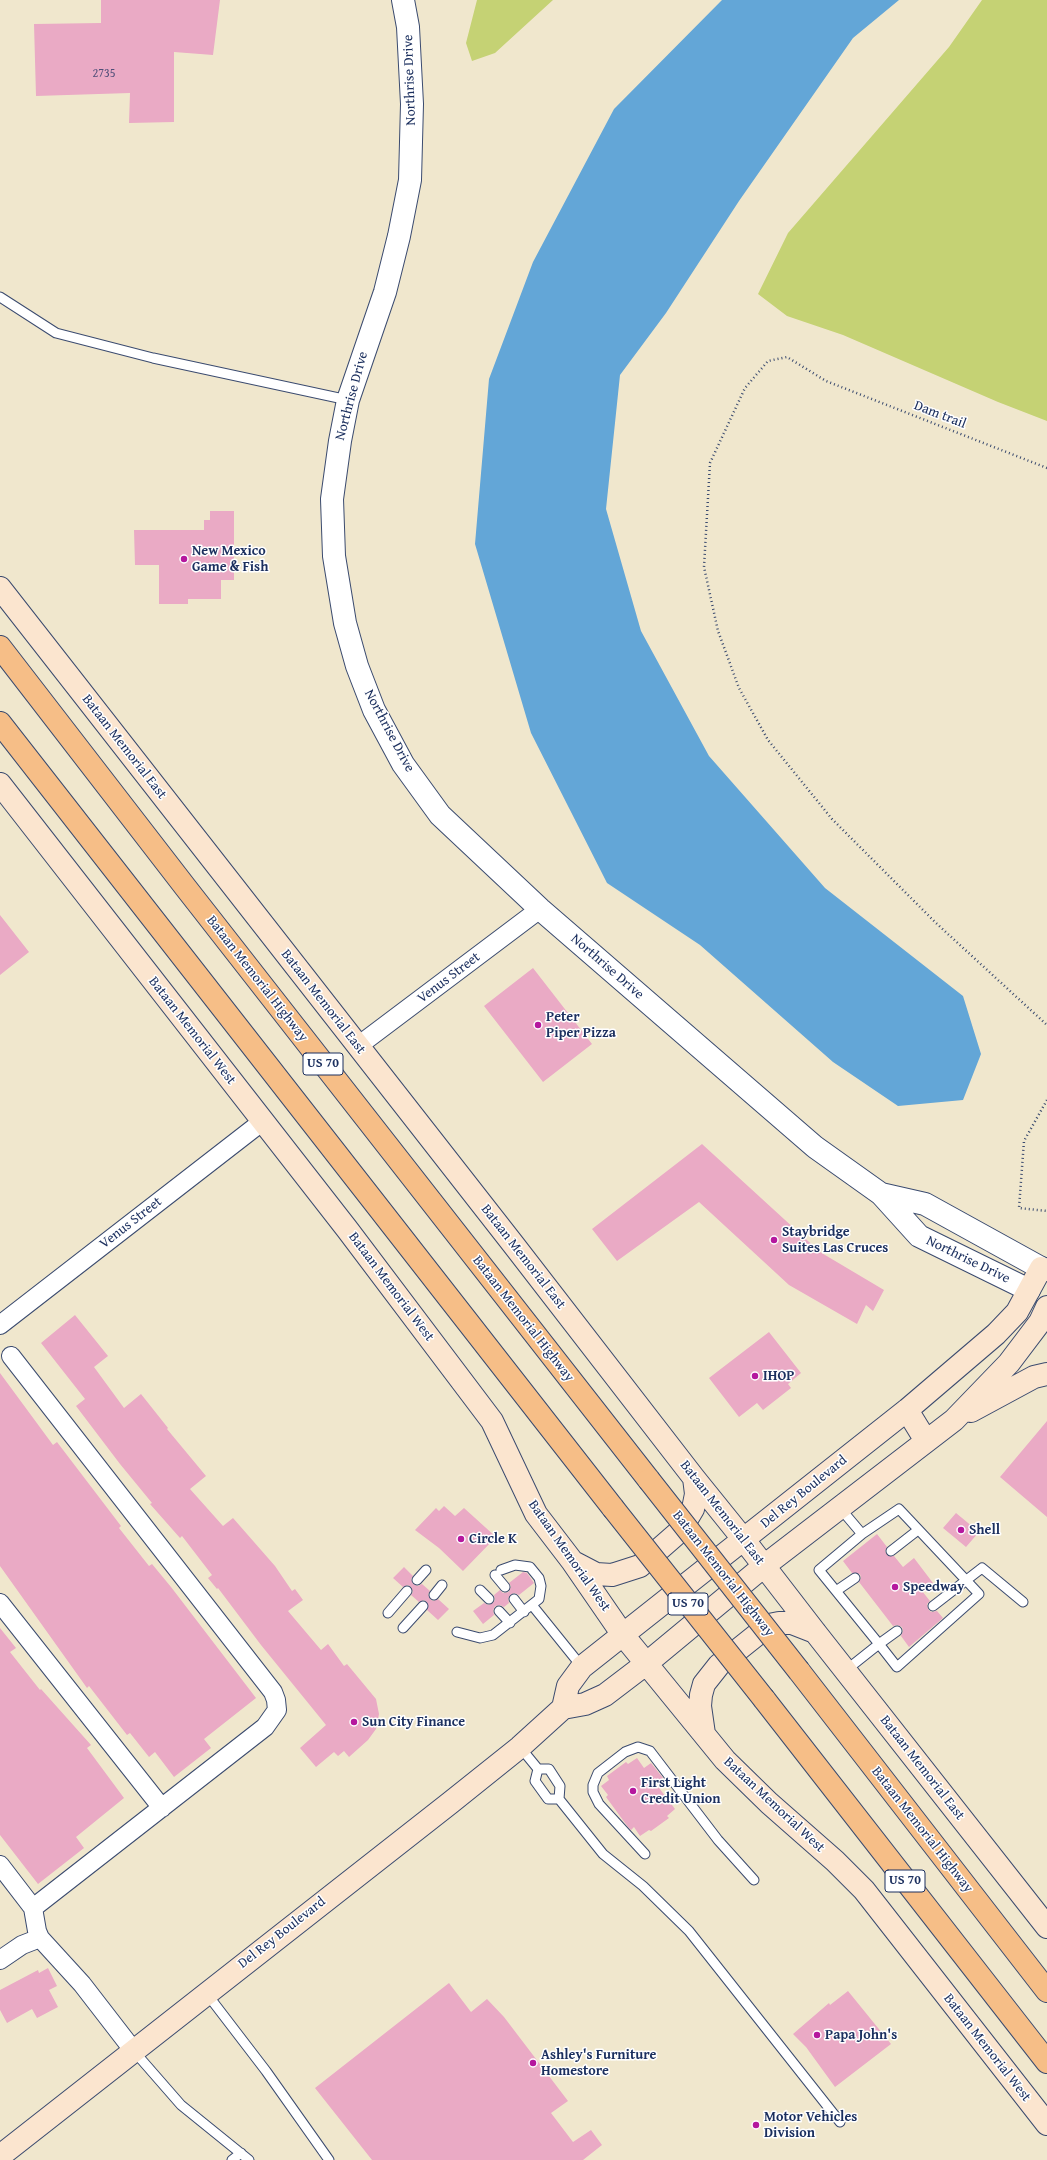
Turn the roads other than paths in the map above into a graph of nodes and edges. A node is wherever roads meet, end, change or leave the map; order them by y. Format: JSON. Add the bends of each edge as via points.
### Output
{"nodes":[{"id":1,"x":403,"y":0,"type":"edge"},
{"id":2,"x":0,"y":297,"type":"edge"},
{"id":3,"x":348,"y":400,"type":"junction"},
{"id":4,"x":0,"y":588,"type":"edge"},
{"id":5,"x":0,"y":647,"type":"edge"},
{"id":6,"x":0,"y":723,"type":"edge"},
{"id":7,"x":0,"y":784,"type":"edge"},
{"id":8,"x":540,"y":909,"type":"junction"},
{"id":9,"x":358,"y":1046,"type":"junction"},
{"id":10,"x":263,"y":1121,"type":"junction"},
{"id":11,"x":881,"y":1194,"type":"junction"},
{"id":12,"x":1044,"y":1269,"type":"edge"},
{"id":13,"x":1038,"y":1294,"type":"edge"},
{"id":14,"x":1047,"y":1307,"type":"edge"},
{"id":15,"x":0,"y":1325,"type":"edge"},
{"id":16,"x":11,"y":1356,"type":"dead end"},
{"id":17,"x":1047,"y":1374,"type":"edge"},
{"id":18,"x":907,"y":1410,"type":"junction"},
{"id":19,"x":954,"y":1420,"type":"junction"},
{"id":20,"x":926,"y":1441,"type":"junction"},
{"id":21,"x":694,"y":1478,"type":"junction"},
{"id":22,"x":840,"y":1508,"type":"junction"},
{"id":23,"x":918,"y":1530,"type":"junction"},
{"id":24,"x":862,"y":1534,"type":"junction"},
{"id":25,"x":744,"y":1540,"type":"junction"},
{"id":26,"x":891,"y":1551,"type":"dead end"},
{"id":27,"x":572,"y":1561,"type":"junction"},
{"id":28,"x":764,"y":1566,"type":"junction"},
{"id":29,"x":426,"y":1570,"type":"dead end"},
{"id":30,"x":855,"y":1578,"type":"dead end"},
{"id":31,"x":417,"y":1580,"type":"dead end"},
{"id":32,"x":967,"y":1581,"type":"junction"},
{"id":33,"x":442,"y":1585,"type":"dead end"},
{"id":34,"x":504,"y":1587,"type":"dead end"},
{"id":35,"x":480,"y":1590,"type":"dead end"},
{"id":36,"x":407,"y":1591,"type":"dead end"},
{"id":37,"x":836,"y":1591,"type":"junction"},
{"id":38,"x":434,"y":1595,"type":"dead end"},
{"id":39,"x":489,"y":1599,"type":"dead end"},
{"id":40,"x":514,"y":1599,"type":"dead end"},
{"id":41,"x":1023,"y":1602,"type":"dead end"},
{"id":42,"x":0,"y":1603,"type":"edge"},
{"id":43,"x":532,"y":1605,"type":"junction"},
{"id":44,"x":423,"y":1606,"type":"dead end"},
{"id":45,"x":933,"y":1606,"type":"dead end"},
{"id":46,"x":499,"y":1611,"type":"dead end"},
{"id":47,"x":524,"y":1612,"type":"junction"},
{"id":48,"x":388,"y":1613,"type":"dead end"},
{"id":49,"x":510,"y":1623,"type":"junction"},
{"id":50,"x":403,"y":1628,"type":"dead end"},
{"id":51,"x":897,"y":1631,"type":"dead end"},
{"id":52,"x":457,"y":1632,"type":"dead end"},
{"id":53,"x":815,"y":1632,"type":"junction"},
{"id":54,"x":623,"y":1635,"type":"junction"},
{"id":55,"x":878,"y":1644,"type":"junction"},
{"id":56,"x":646,"y":1663,"type":"junction"},
{"id":57,"x":582,"y":1667,"type":"junction"},
{"id":58,"x":845,"y":1671,"type":"junction"},
{"id":59,"x":564,"y":1708,"type":"junction"},
{"id":60,"x":704,"y":1735,"type":"junction"},
{"id":61,"x":520,"y":1747,"type":"junction"},
{"id":62,"x":538,"y":1768,"type":"junction"},
{"id":63,"x":559,"y":1799,"type":"junction"},
{"id":64,"x":162,"y":1808,"type":"junction"},
{"id":65,"x":645,"y":1854,"type":"dead end"},
{"id":66,"x":0,"y":1865,"type":"edge"},
{"id":67,"x":754,"y":1880,"type":"dead end"},
{"id":68,"x":33,"y":1908,"type":"junction"},
{"id":69,"x":1047,"y":1926,"type":"edge"},
{"id":70,"x":40,"y":1938,"type":"junction"},
{"id":71,"x":0,"y":1960,"type":"edge"},
{"id":72,"x":1045,"y":1986,"type":"edge"},
{"id":73,"x":206,"y":1993,"type":"junction"},
{"id":74,"x":133,"y":2050,"type":"junction"},
{"id":75,"x":1047,"y":2062,"type":"edge"},
{"id":76,"x":840,"y":2122,"type":"dead end"},
{"id":77,"x":1047,"y":2124,"type":"edge"},
{"id":78,"x":241,"y":2153,"type":"junction"},
{"id":79,"x":0,"y":2156,"type":"edge"},
{"id":80,"x":232,"y":2160,"type":"edge"},
{"id":81,"x":249,"y":2160,"type":"edge"},
{"id":82,"x":329,"y":2160,"type":"edge"}],
"edges":[{"from":1,"to":3,"type":"street","name":"Northrise Drive","via":[[408,27],[412,104],[410,180],[385,292]]},
{"from":2,"to":3,"type":"lane","via":[[56,333],[153,358]]},
{"from":3,"to":8,"type":"street","name":"Northrise Drive","via":[[332,499],[338,587],[357,666],[374,710],[403,764],[440,815]]},
{"from":4,"to":9,"type":"main road","name":"Bataan Memorial East"},
{"from":5,"to":72,"type":"highway","name":"Bataan Memorial Highway","number":"US 70","bridge":true,"via":[[191,895]]},
{"from":6,"to":75,"type":"highway","number":"US 70","bridge":true},
{"from":7,"to":10,"type":"main road","name":"Bataan Memorial West"},
{"from":8,"to":9,"type":"street","name":"Venus Street"},
{"from":8,"to":11,"type":"street","name":"Northrise Drive","via":[[815,1147]]},
{"from":9,"to":21,"type":"main road","name":"Bataan Memorial East"},
{"from":10,"to":15,"type":"street","name":"Venus Street"},
{"from":10,"to":27,"type":"main road","name":"Bataan Memorial West","via":[[492,1421],[536,1514]]},
{"from":11,"to":12,"type":"street","name":"Northrise Drive","via":[[925,1204]]},
{"from":11,"to":13,"type":"street","name":"Northrise Drive","via":[[919,1236]]},
{"from":12,"to":13,"type":"main road","name":"Del Rey Boulevard"},
{"from":13,"to":18,"type":"main road","name":"Del Rey Boulevard","via":[[996,1334]]},
{"from":14,"to":19,"type":"main road","via":[[1040,1322],[1009,1363]]},
{"from":16,"to":64,"type":"street","via":[[273,1692],[276,1700],[276,1710],[266,1727]]},
{"from":17,"to":19,"type":"main road","via":[[1034,1377]]},
{"from":18,"to":20,"type":"main road"},
{"from":18,"to":25,"type":"main road","name":"Del Rey Boulevard"},
{"from":19,"to":20,"type":"main road"},
{"from":20,"to":22,"type":"main road"},
{"from":21,"to":25,"type":"main road","name":"Bataan Memorial East"},
{"from":21,"to":27,"type":"main road","via":[[696,1494],[693,1509],[680,1531],[640,1566],[612,1575],[596,1574]]},
{"from":22,"to":24,"type":"lane"},
{"from":22,"to":28,"type":"main road"},
{"from":23,"to":24,"type":"lane","via":[[899,1509]]},
{"from":23,"to":26,"type":"lane"},
{"from":23,"to":32,"type":"lane"},
{"from":24,"to":37,"type":"lane","via":[[819,1570]]},
{"from":25,"to":28,"type":"main road","name":"Bataan Memorial East"},
{"from":25,"to":54,"type":"main road","name":"Del Rey Boulevard"},
{"from":27,"to":54,"type":"main road","name":"Bataan Memorial West"},
{"from":28,"to":53,"type":"main road","name":"Bataan Memorial East"},
{"from":28,"to":56,"type":"main road"},
{"from":29,"to":31,"type":"lane"},
{"from":30,"to":37,"type":"lane"},
{"from":32,"to":41,"type":"lane","via":[[982,1568]]},
{"from":32,"to":45,"type":"lane"},
{"from":32,"to":55,"type":"lane","via":[[979,1594],[897,1667]]},
{"from":33,"to":38,"type":"lane"},
{"from":34,"to":43,"type":"lane","via":[[498,1573],[515,1565],[530,1567],[542,1586],[539,1599]]},
{"from":35,"to":39,"type":"lane"},
{"from":36,"to":48,"type":"lane"},
{"from":37,"to":55,"type":"lane"},
{"from":40,"to":47,"type":"lane"},
{"from":42,"to":64,"type":"street"},
{"from":43,"to":47,"type":"lane"},
{"from":43,"to":57,"type":"lane"},
{"from":44,"to":50,"type":"lane"},
{"from":46,"to":49,"type":"lane"},
{"from":47,"to":49,"type":"lane"},
{"from":49,"to":52,"type":"lane","via":[[487,1638]]},
{"from":51,"to":55,"type":"lane"},
{"from":53,"to":58,"type":"main road","name":"Bataan Memorial East"},
{"from":53,"to":60,"type":"main road","via":[[792,1623],[769,1625],[718,1665],[704,1684],[701,1694]]},
{"from":54,"to":56,"type":"main road","name":"Bataan Memorial West"},
{"from":54,"to":57,"type":"main road","name":"Del Rey Boulevard"},
{"from":55,"to":58,"type":"lane"},
{"from":56,"to":59,"type":"main road","via":[[595,1700]]},
{"from":56,"to":60,"type":"main road","name":"Bataan Memorial West"},
{"from":57,"to":59,"type":"main road","name":"Del Rey Boulevard","via":[[568,1686]]},
{"from":58,"to":69,"type":"main road","name":"Bataan Memorial East"},
{"from":59,"to":61,"type":"main road","name":"Del Rey Boulevard"},
{"from":60,"to":77,"type":"main road","name":"Bataan Memorial West","via":[[746,1782],[864,1890]]},
{"from":61,"to":62,"type":"lane"},
{"from":61,"to":73,"type":"main road","name":"Del Rey Boulevard"},
{"from":62,"to":63,"type":"lane","via":[[549,1769],[560,1786]]},
{"from":62,"to":63,"type":"lane","via":[[535,1781],[548,1799]]},
{"from":63,"to":76,"type":"lane","via":[[603,1854],[643,1886],[690,1931]]},
{"from":64,"to":68,"type":"street"},
{"from":65,"to":67,"type":"lane","via":[[599,1804],[593,1792],[598,1773],[625,1752],[638,1747],[650,1751],[718,1840]]},
{"from":66,"to":68,"type":"street"},
{"from":68,"to":70,"type":"street"},
{"from":70,"to":71,"type":"street","via":[[22,1945]]},
{"from":70,"to":74,"type":"street","via":[[82,1984]]},
{"from":73,"to":74,"type":"main road","name":"Del Rey Boulevard"},
{"from":73,"to":82,"type":"lane"},
{"from":74,"to":78,"type":"lane","via":[[181,2106]]},
{"from":74,"to":79,"type":"main road","name":"Del Rey Boulevard"},
{"from":78,"to":80,"type":"lane"},
{"from":78,"to":81,"type":"lane"}]}
